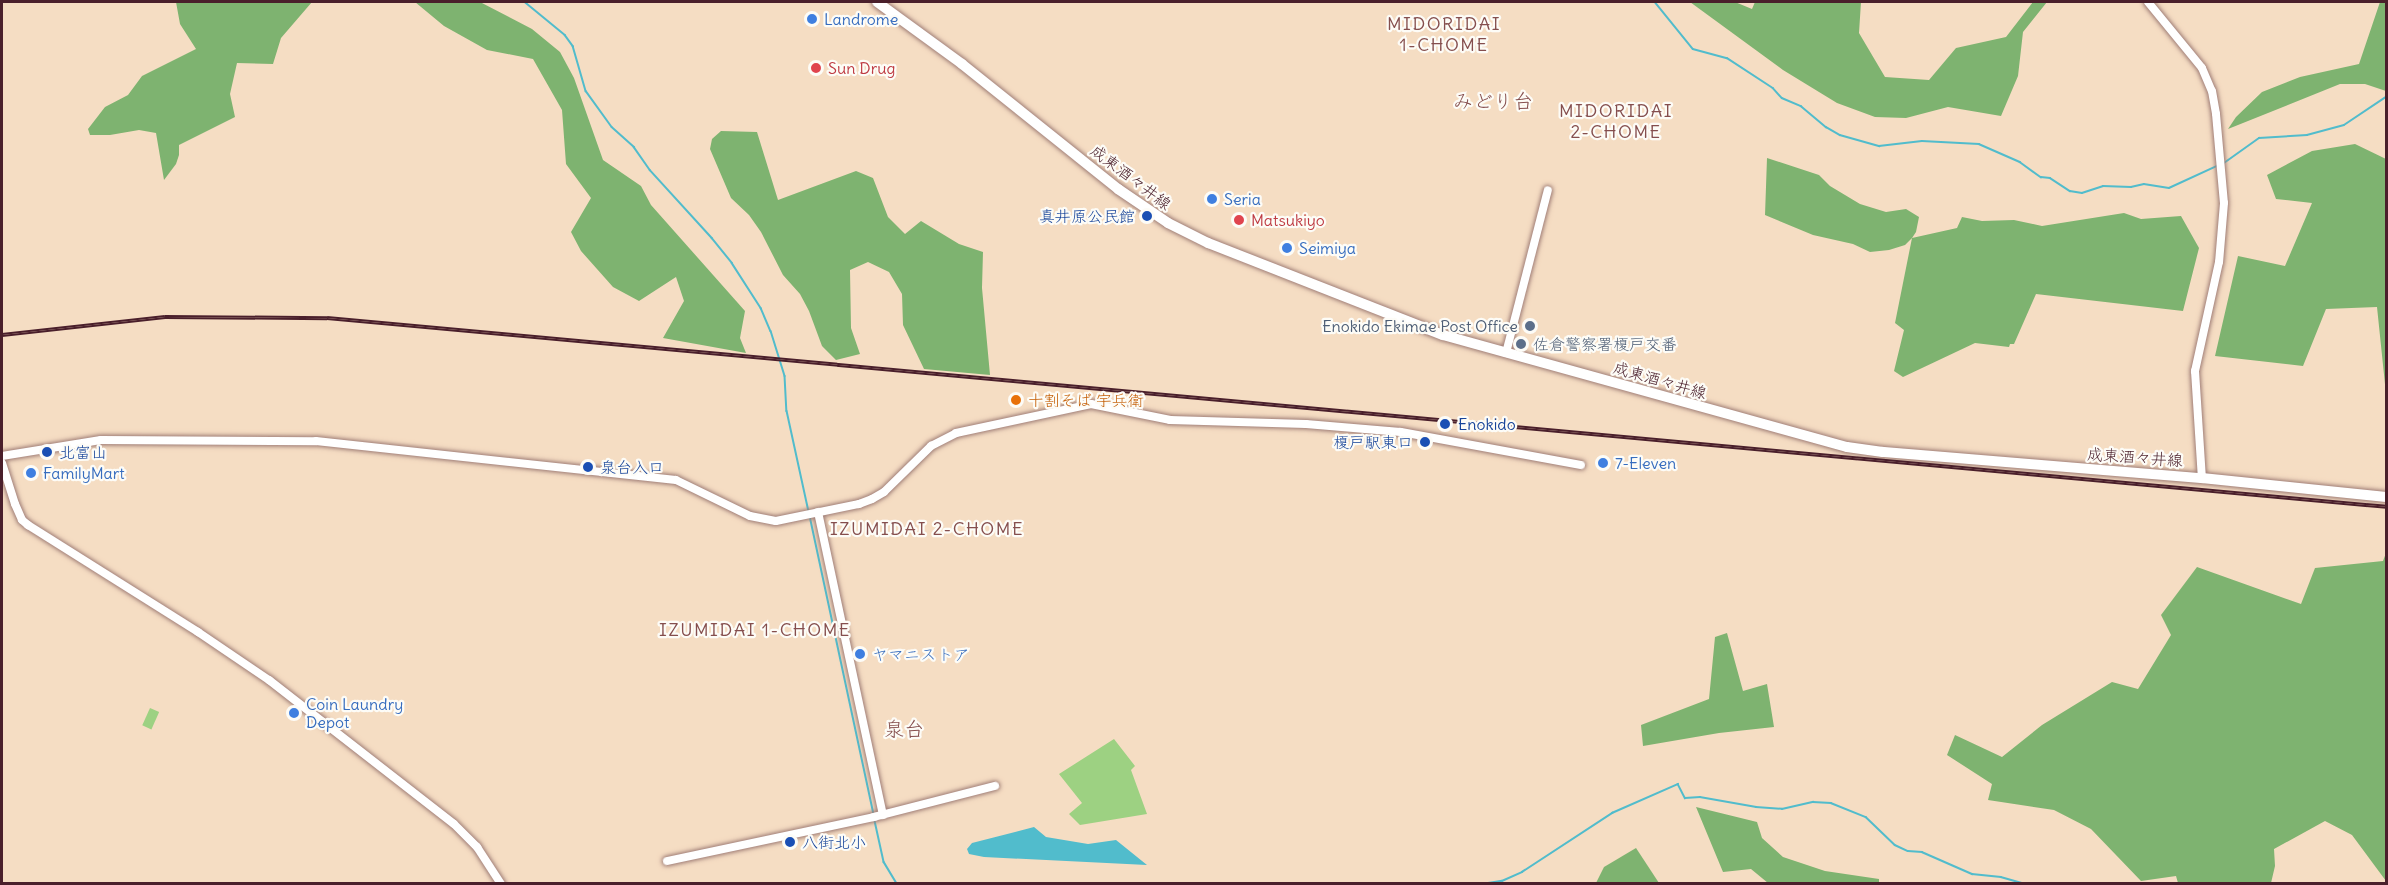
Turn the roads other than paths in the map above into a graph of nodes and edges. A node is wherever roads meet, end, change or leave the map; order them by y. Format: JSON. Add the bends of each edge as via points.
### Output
{"nodes":[{"id":1,"x":877,"y":2,"type":"edge"},
{"id":2,"x":2148,"y":2,"type":"edge"},
{"id":3,"x":1548,"y":190,"type":"dead end"},
{"id":4,"x":1506,"y":353,"type":"junction"},
{"id":5,"x":2,"y":456,"type":"edge"},
{"id":6,"x":2,"y":463,"type":"edge"},
{"id":7,"x":1581,"y":465,"type":"dead end"},
{"id":8,"x":2202,"y":478,"type":"junction"},
{"id":9,"x":2386,"y":497,"type":"edge"},
{"id":10,"x":812,"y":514,"type":"junction"},
{"id":11,"x":995,"y":786,"type":"dead end"},
{"id":12,"x":883,"y":815,"type":"junction"},
{"id":13,"x":667,"y":861,"type":"dead end"},
{"id":14,"x":501,"y":884,"type":"edge"}],
"edges":[{"from":1,"to":4,"type":"main road","name":"成東酒々井線","via":[[976,75],[1118,189],[1168,223],[1208,243],[1443,335]]},
{"from":2,"to":8,"type":"street","via":[[2202,68],[2217,114],[2224,203],[2219,262],[2195,371]]},
{"from":3,"to":4,"type":"street"},
{"from":4,"to":8,"type":"main road","name":"成東酒々井線","via":[[1847,447]]},
{"from":5,"to":10,"type":"street","via":[[101,440],[316,441],[658,477],[690,485],[750,516],[776,521]]},
{"from":6,"to":14,"type":"street","via":[[22,520],[254,669],[454,824],[477,847]]},
{"from":7,"to":10,"type":"street","via":[[1401,432],[1306,424],[1170,420],[1090,404],[956,433],[931,446],[872,499]]},
{"from":8,"to":9,"type":"main road","name":"成東酒々井線"},
{"from":10,"to":12,"type":"street"},
{"from":11,"to":12,"type":"street"},
{"from":12,"to":13,"type":"street"}]}
